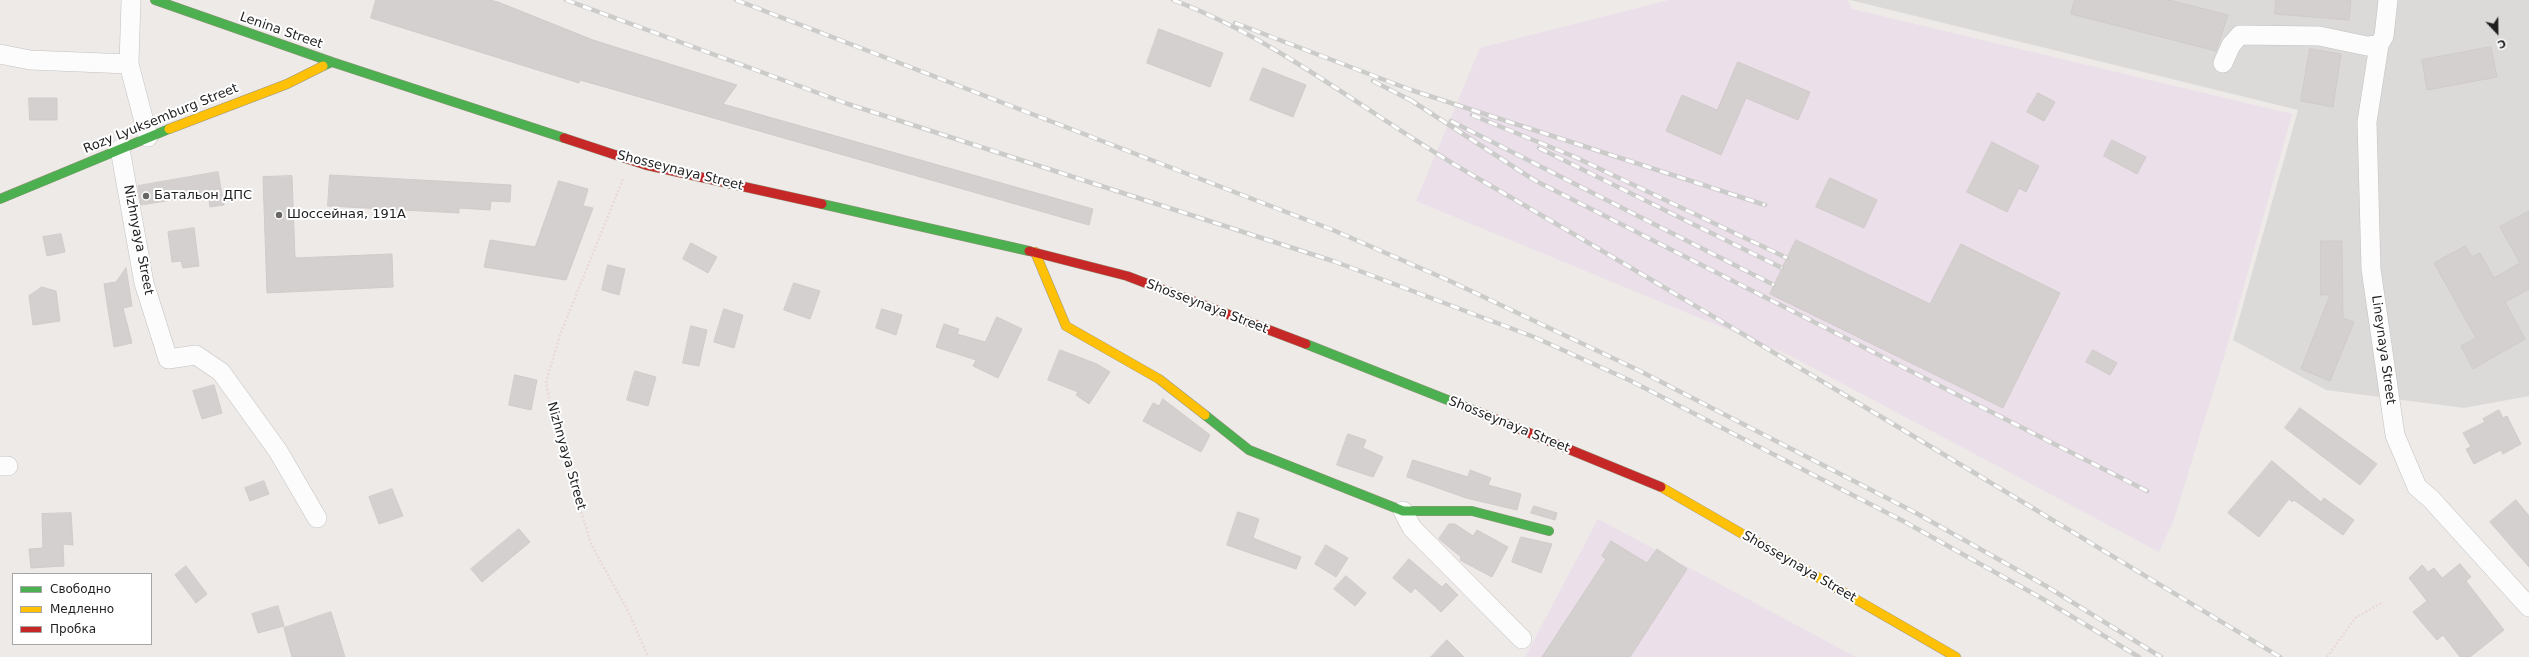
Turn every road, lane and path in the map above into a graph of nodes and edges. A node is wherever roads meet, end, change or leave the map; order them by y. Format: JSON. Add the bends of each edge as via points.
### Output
{"nodes":[{"id":1,"x":131,"y":0,"type":"edge"},
{"id":2,"x":154,"y":0,"type":"edge"},
{"id":3,"x":2388,"y":0,"type":"edge"},
{"id":4,"x":2379,"y":45,"type":"junction"},
{"id":5,"x":0,"y":54,"type":"edge"},
{"id":6,"x":332,"y":62,"type":"junction"},
{"id":7,"x":2223,"y":63,"type":"dead end"},
{"id":8,"x":129,"y":64,"type":"junction"},
{"id":9,"x":148,"y":137,"type":"junction"},
{"id":10,"x":120,"y":149,"type":"junction"},
{"id":11,"x":630,"y":160,"type":"junction"},
{"id":12,"x":0,"y":199,"type":"edge"},
{"id":13,"x":1035,"y":252,"type":"junction"},
{"id":14,"x":1403,"y":511,"type":"junction"},
{"id":15,"x":317,"y":518,"type":"dead end"},
{"id":16,"x":1549,"y":531,"type":"dead end"},
{"id":17,"x":2383,"y":602,"type":"dead end"},
{"id":18,"x":2529,"y":607,"type":"edge"},
{"id":19,"x":1522,"y":639,"type":"dead end"},
{"id":20,"x":648,"y":657,"type":"edge"},
{"id":21,"x":1956,"y":657,"type":"edge"},
{"id":22,"x":2327,"y":657,"type":"edge"}],
"edges":[{"from":1,"to":8,"type":"street"},
{"from":2,"to":6,"type":"main road","name":"Lenina Street"},
{"from":3,"to":4,"type":"street","name":"Lineynaya Street","via":[[2384,36]]},
{"from":4,"to":7,"type":"street","via":[[2367,46],[2319,36],[2240,35],[2231,45]]},
{"from":4,"to":18,"type":"street","name":"Lineynaya Street","via":[[2368,122],[2371,269],[2395,435],[2417,487],[2431,499]]},
{"from":5,"to":8,"type":"street","via":[[30,60]]},
{"from":6,"to":9,"type":"main road","name":"Rozy Lyuksemburg Street","via":[[287,84]]},
{"from":6,"to":11,"type":"main road","name":"Shosseynaya Street"},
{"from":8,"to":9,"type":"street"},
{"from":9,"to":10,"type":"main road","name":"Rozy Lyuksemburg Street"},
{"from":10,"to":12,"type":"main road","name":"Rozy Lyuksemburg Street"},
{"from":10,"to":15,"type":"street","name":"Nizhnyaya Street","via":[[144,282],[168,359],[196,355],[221,372],[278,452]]},
{"from":11,"to":13,"type":"main road","name":"Shosseynaya Street"},
{"from":11,"to":20,"type":"path","name":"Nizhnyaya Street","via":[[560,335],[546,382],[554,422],[591,544],[628,611]]},
{"from":13,"to":14,"type":"main road","via":[[1066,326],[1159,379],[1249,450]]},
{"from":13,"to":21,"type":"main road","name":"Shosseynaya Street","via":[[1127,276],[1387,375],[1657,485]]},
{"from":14,"to":16,"type":"main road","via":[[1472,511]]},
{"from":14,"to":19,"type":"street","via":[[1412,528]]},
{"from":17,"to":22,"type":"path","via":[[2355,618]]}]}
